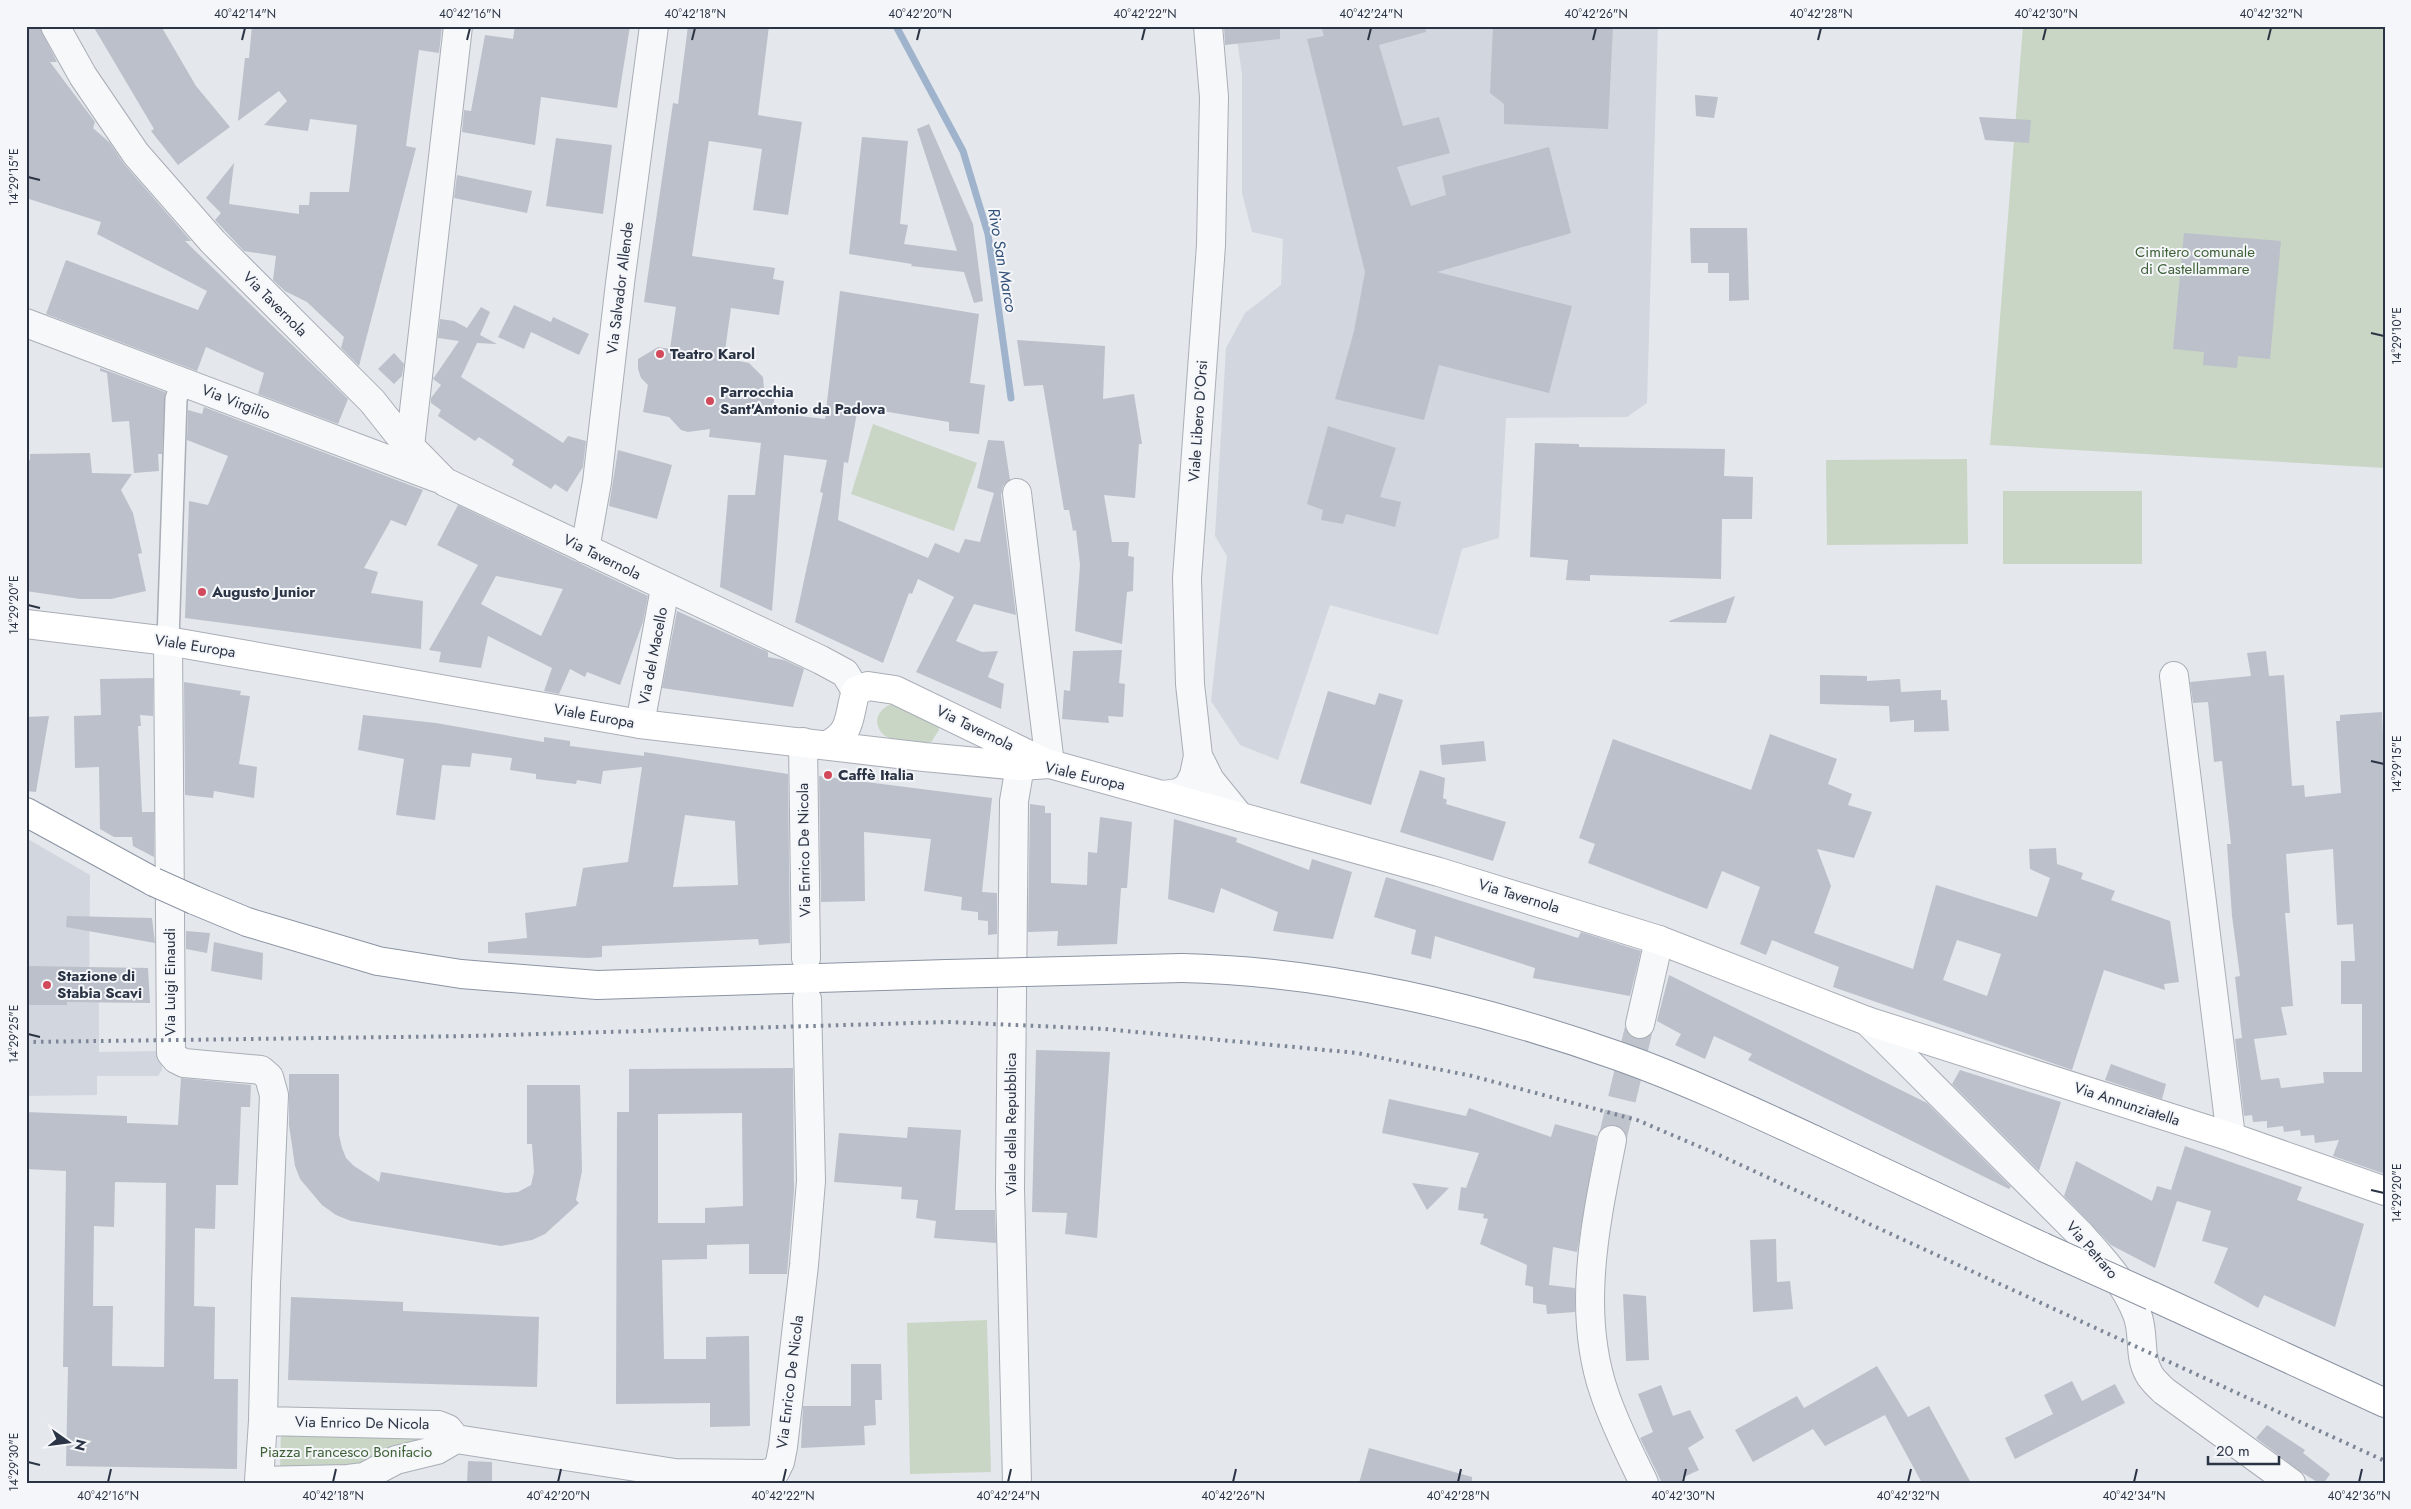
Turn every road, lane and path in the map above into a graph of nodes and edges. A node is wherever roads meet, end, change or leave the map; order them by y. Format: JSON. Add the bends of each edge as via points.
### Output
{"nodes":[{"id":1,"x":55,"y":26,"type":"edge"},
{"id":2,"x":458,"y":26,"type":"edge"},
{"id":3,"x":654,"y":26,"type":"edge"},
{"id":4,"x":1208,"y":26,"type":"edge"},
{"id":5,"x":26,"y":323,"type":"edge"},
{"id":6,"x":182,"y":382,"type":"junction"},
{"id":7,"x":410,"y":446,"type":"junction"},
{"id":8,"x":445,"y":482,"type":"junction"},
{"id":9,"x":1017,"y":493,"type":"dead end"},
{"id":10,"x":586,"y":549,"type":"junction"},
{"id":11,"x":665,"y":588,"type":"junction"},
{"id":12,"x":26,"y":624,"type":"edge"},
{"id":13,"x":168,"y":641,"type":"junction"},
{"id":14,"x":2174,"y":676,"type":"dead end"},
{"id":15,"x":856,"y":691,"type":"junction"},
{"id":16,"x":940,"y":710,"type":"junction"},
{"id":17,"x":640,"y":724,"type":"junction"},
{"id":18,"x":835,"y":741,"type":"junction"},
{"id":19,"x":1198,"y":756,"type":"junction"},
{"id":20,"x":924,"y":757,"type":"junction"},
{"id":21,"x":1050,"y":764,"type":"junction"},
{"id":22,"x":1020,"y":766,"type":"junction"},
{"id":23,"x":1163,"y":795,"type":"junction"},
{"id":24,"x":26,"y":812,"type":"edge"},
{"id":25,"x":1240,"y":817,"type":"junction"},
{"id":26,"x":1659,"y":940,"type":"junction"},
{"id":27,"x":806,"y":958,"type":"dead end"},
{"id":28,"x":807,"y":999,"type":"dead end"},
{"id":29,"x":1867,"y":1021,"type":"junction"},
{"id":30,"x":1640,"y":1024,"type":"tunnel mouth"},
{"id":31,"x":2231,"y":1137,"type":"junction"},
{"id":32,"x":1612,"y":1140,"type":"tunnel mouth"},
{"id":33,"x":2385,"y":1191,"type":"edge"},
{"id":34,"x":2385,"y":1403,"type":"edge"},
{"id":35,"x":263,"y":1421,"type":"junction"},
{"id":36,"x":456,"y":1439,"type":"junction"},
{"id":37,"x":2279,"y":1480,"type":"edge"},
{"id":38,"x":258,"y":1482,"type":"edge"},
{"id":39,"x":1017,"y":1483,"type":"edge"},
{"id":40,"x":1644,"y":1483,"type":"edge"}],
"edges":[{"from":1,"to":7,"type":"street","name":"Via Tavernola","via":[[83,76],[136,154],[213,242],[372,401]]},
{"from":2,"to":7,"type":"street"},
{"from":3,"to":10,"type":"street","name":"Via Salvador Allende"},
{"from":4,"to":19,"type":"street","name":"Viale Libero D'Orsi","via":[[1214,97],[1211,245],[1187,578],[1190,684]]},
{"from":5,"to":6,"type":"street","name":"Via Virgilio"},
{"from":6,"to":8,"type":"street","name":"Via Virgilio"},
{"from":6,"to":13,"type":"street","via":[[176,399]]},
{"from":7,"to":8,"type":"street","name":"Via Tavernola"},
{"from":8,"to":10,"type":"street","name":"Via Tavernola"},
{"from":9,"to":21,"type":"street"},
{"from":10,"to":11,"type":"street","name":"Via Tavernola"},
{"from":11,"to":15,"type":"street","name":"Via Tavernola","via":[[846,673]]},
{"from":11,"to":17,"type":"street","name":"Via del Macello"},
{"from":12,"to":13,"type":"main road","name":"Viale Europa"},
{"from":13,"to":17,"type":"main road","name":"Viale Europa"},
{"from":13,"to":35,"type":"street","name":"Via Luigi Einaudi","via":[[170,1053],[184,1063],[262,1070],[270,1077],[274,1095]]},
{"from":14,"to":31,"type":"street"},
{"from":15,"to":16,"type":"main road","name":"Via Tavernola","via":[[868,686],[882,686]]},
{"from":15,"to":18,"type":"main road"},
{"from":16,"to":20,"type":"main road","via":[[945,724],[944,740],[937,750]]},
{"from":16,"to":21,"type":"main road","name":"Via Tavernola"},
{"from":17,"to":18,"type":"main road","name":"Viale Europa"},
{"from":18,"to":20,"type":"main road","name":"Viale Europa"},
{"from":18,"to":27,"type":"street","name":"Via Enrico De Nicola"},
{"from":19,"to":23,"type":"street","name":"Viale Libero D'Orsi","via":[[1188,787],[1178,793]]},
{"from":19,"to":25,"type":"street","via":[[1210,780]]},
{"from":20,"to":22,"type":"main road","name":"Viale Europa"},
{"from":21,"to":22,"type":"main road","name":"Viale Europa"},
{"from":21,"to":23,"type":"main road","name":"Viale Europa"},
{"from":22,"to":39,"type":"street","name":"Viale della Repubblica","via":[[1014,801],[1010,1188]]},
{"from":23,"to":25,"type":"main road","name":"Via Tavernola"},
{"from":24,"to":34,"type":"main road","bridge":true,"via":[[154,882],[247,922],[378,961],[469,975],[597,985],[1226,969],[1302,976],[1512,1023],[1620,1057],[1765,1118]]},
{"from":25,"to":26,"type":"main road","name":"Via Tavernola","via":[[1439,872]]},
{"from":26,"to":29,"type":"main road","name":"Via Tavernola"},
{"from":26,"to":30,"type":"street"},
{"from":28,"to":36,"type":"street","name":"Via Enrico De Nicola","via":[[810,1181],[783,1447],[775,1472],[675,1473]]},
{"from":29,"to":31,"type":"main road","name":"Via Annunziatella"},
{"from":29,"to":37,"type":"street","name":"Via Petraro","via":[[2109,1266],[2137,1314],[2142,1333],[2142,1358],[2149,1376]]},
{"from":31,"to":33,"type":"main road","name":"Via Annunziatella"},
{"from":32,"to":40,"type":"street","via":[[1598,1207],[1590,1272],[1591,1336],[1604,1392]]},
{"from":35,"to":36,"type":"street","name":"Via Enrico De Nicola","via":[[438,1425]]},
{"from":35,"to":38,"type":"street"},
{"from":36,"to":38,"type":"street","name":"Via Enrico De Nicola","via":[[437,1450],[396,1460],[364,1477]]}]}
